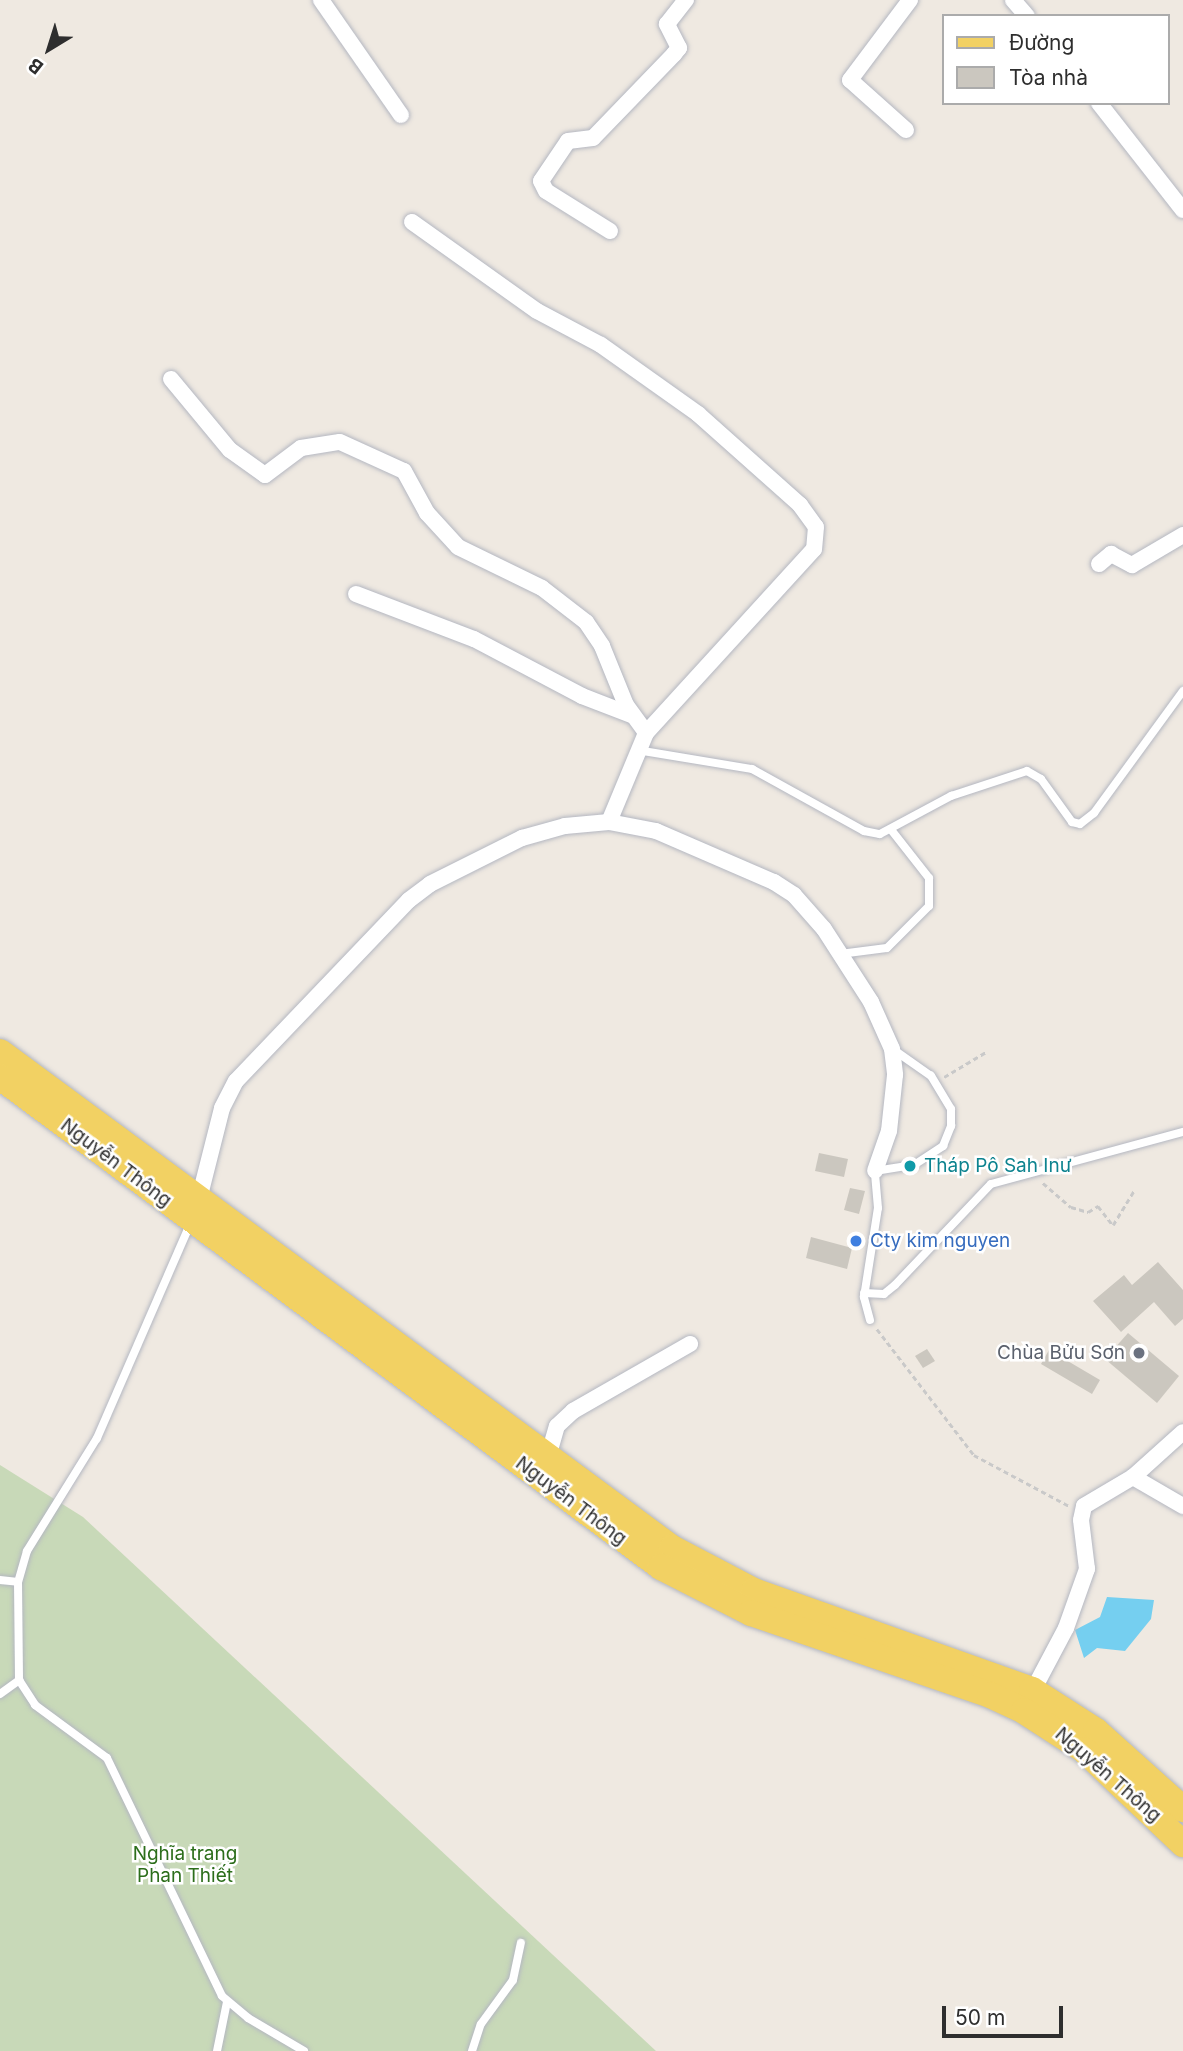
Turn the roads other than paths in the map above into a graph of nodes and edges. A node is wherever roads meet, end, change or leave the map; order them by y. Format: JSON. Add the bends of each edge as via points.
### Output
{"nodes":[{"id":1,"x":321,"y":0,"type":"edge"},
{"id":2,"x":686,"y":0,"type":"edge"},
{"id":3,"x":910,"y":0,"type":"edge"},
{"id":4,"x":1013,"y":0,"type":"edge"},
{"id":5,"x":1025,"y":14,"type":"edge"},
{"id":6,"x":1101,"y":105,"type":"edge"},
{"id":7,"x":401,"y":115,"type":"dead end"},
{"id":8,"x":906,"y":130,"type":"dead end"},
{"id":9,"x":1183,"y":210,"type":"edge"},
{"id":10,"x":412,"y":222,"type":"dead end"},
{"id":11,"x":610,"y":231,"type":"dead end"},
{"id":12,"x":171,"y":379,"type":"dead end"},
{"id":13,"x":1183,"y":535,"type":"edge"},
{"id":14,"x":1099,"y":564,"type":"dead end"},
{"id":15,"x":356,"y":594,"type":"dead end"},
{"id":16,"x":1183,"y":691,"type":"edge"},
{"id":17,"x":631,"y":715,"type":"junction"},
{"id":18,"x":646,"y":733,"type":"junction"},
{"id":19,"x":635,"y":750,"type":"junction"},
{"id":20,"x":609,"y":822,"type":"junction"},
{"id":21,"x":892,"y":831,"type":"junction"},
{"id":22,"x":840,"y":954,"type":"junction"},
{"id":23,"x":892,"y":1049,"type":"junction"},
{"id":24,"x":0,"y":1052,"type":"edge"},
{"id":25,"x":0,"y":1077,"type":"edge"},
{"id":26,"x":1183,"y":1132,"type":"edge"},
{"id":27,"x":875,"y":1171,"type":"junction"},
{"id":28,"x":197,"y":1208,"type":"junction"},
{"id":29,"x":864,"y":1293,"type":"junction"},
{"id":30,"x":870,"y":1320,"type":"road end"},
{"id":31,"x":690,"y":1344,"type":"dead end"},
{"id":32,"x":1183,"y":1432,"type":"edge"},
{"id":33,"x":548,"y":1457,"type":"junction"},
{"id":34,"x":1133,"y":1477,"type":"junction"},
{"id":35,"x":1183,"y":1506,"type":"edge"},
{"id":36,"x":0,"y":1580,"type":"edge"},
{"id":37,"x":18,"y":1582,"type":"junction"},
{"id":38,"x":19,"y":1680,"type":"junction"},
{"id":39,"x":0,"y":1694,"type":"edge"},
{"id":40,"x":1028,"y":1700,"type":"junction"},
{"id":41,"x":1183,"y":1809,"type":"edge"},
{"id":42,"x":1183,"y":1844,"type":"edge"},
{"id":43,"x":521,"y":1943,"type":"dead end"},
{"id":44,"x":227,"y":2002,"type":"junction"},
{"id":45,"x":217,"y":2051,"type":"edge"},
{"id":46,"x":304,"y":2051,"type":"edge"},
{"id":47,"x":472,"y":2051,"type":"edge"}],
"edges":[{"from":1,"to":7,"type":"street"},
{"from":2,"to":11,"type":"street","via":[[667,24],[678,43],[674,54],[593,138],[568,141],[541,181],[546,191]]},
{"from":3,"to":8,"type":"street","via":[[850,80]]},
{"from":4,"to":5,"type":"street"},
{"from":6,"to":9,"type":"street"},
{"from":10,"to":18,"type":"street","via":[[537,311],[601,345],[698,414],[765,472],[816,527],[814,549]]},
{"from":12,"to":17,"type":"street","via":[[230,450],[265,475],[301,449],[340,442],[404,471],[427,513],[458,547],[542,588],[586,622],[602,646]]},
{"from":13,"to":14,"type":"street","via":[[1132,565],[1111,554]]},
{"from":15,"to":17,"type":"street","via":[[474,639],[582,696]]},
{"from":16,"to":21,"type":"lane","via":[[1086,822],[1072,822],[1041,779],[1027,771],[951,796]]},
{"from":17,"to":18,"type":"street"},
{"from":18,"to":19,"type":"street"},
{"from":19,"to":20,"type":"street"},
{"from":19,"to":21,"type":"lane","via":[[752,769],[864,831]]},
{"from":20,"to":22,"type":"street","via":[[665,834],[787,890],[824,929]]},
{"from":20,"to":28,"type":"street","via":[[565,826],[522,838],[430,884],[409,900],[236,1081],[222,1108]]},
{"from":21,"to":22,"type":"lane","via":[[929,878],[929,906],[887,948]]},
{"from":22,"to":23,"type":"street","via":[[883,1024]]},
{"from":23,"to":27,"type":"street","via":[[895,1075],[889,1132]]},
{"from":23,"to":27,"type":"lane","via":[[931,1076],[951,1110],[951,1126],[943,1146],[914,1165]]},
{"from":24,"to":28,"type":"main road","name":"Nguyễn Thông"},
{"from":25,"to":28,"type":"main road","name":"Nguyễn Thông"},
{"from":26,"to":29,"type":"lane","via":[[991,1184],[895,1286],[884,1294]]},
{"from":27,"to":29,"type":"lane","via":[[878,1208]]},
{"from":28,"to":33,"type":"main road","name":"Nguyễn Thông"},
{"from":28,"to":37,"type":"lane","via":[[97,1438],[27,1550]]},
{"from":28,"to":40,"type":"main road","name":"Nguyễn Thông","via":[[689,1584],[751,1613],[990,1695]]},
{"from":29,"to":30,"type":"lane"},
{"from":31,"to":33,"type":"street","via":[[573,1412],[557,1426]]},
{"from":32,"to":34,"type":"street"},
{"from":33,"to":40,"type":"main road","name":"Nguyễn Thông","via":[[642,1528],[726,1579]]},
{"from":34,"to":35,"type":"street"},
{"from":34,"to":40,"type":"street","via":[[1089,1500],[1081,1512],[1087,1569],[1066,1628]]},
{"from":36,"to":37,"type":"lane"},
{"from":37,"to":38,"type":"lane"},
{"from":38,"to":39,"type":"lane"},
{"from":38,"to":44,"type":"lane","via":[[35,1705],[107,1758]]},
{"from":40,"to":41,"type":"main road","name":"Nguyễn Thông","via":[[1123,1752]]},
{"from":40,"to":42,"type":"main road","name":"Nguyễn Thông"},
{"from":43,"to":47,"type":"lane","via":[[513,1980],[481,2024]]},
{"from":44,"to":45,"type":"lane"},
{"from":44,"to":46,"type":"lane"}]}
